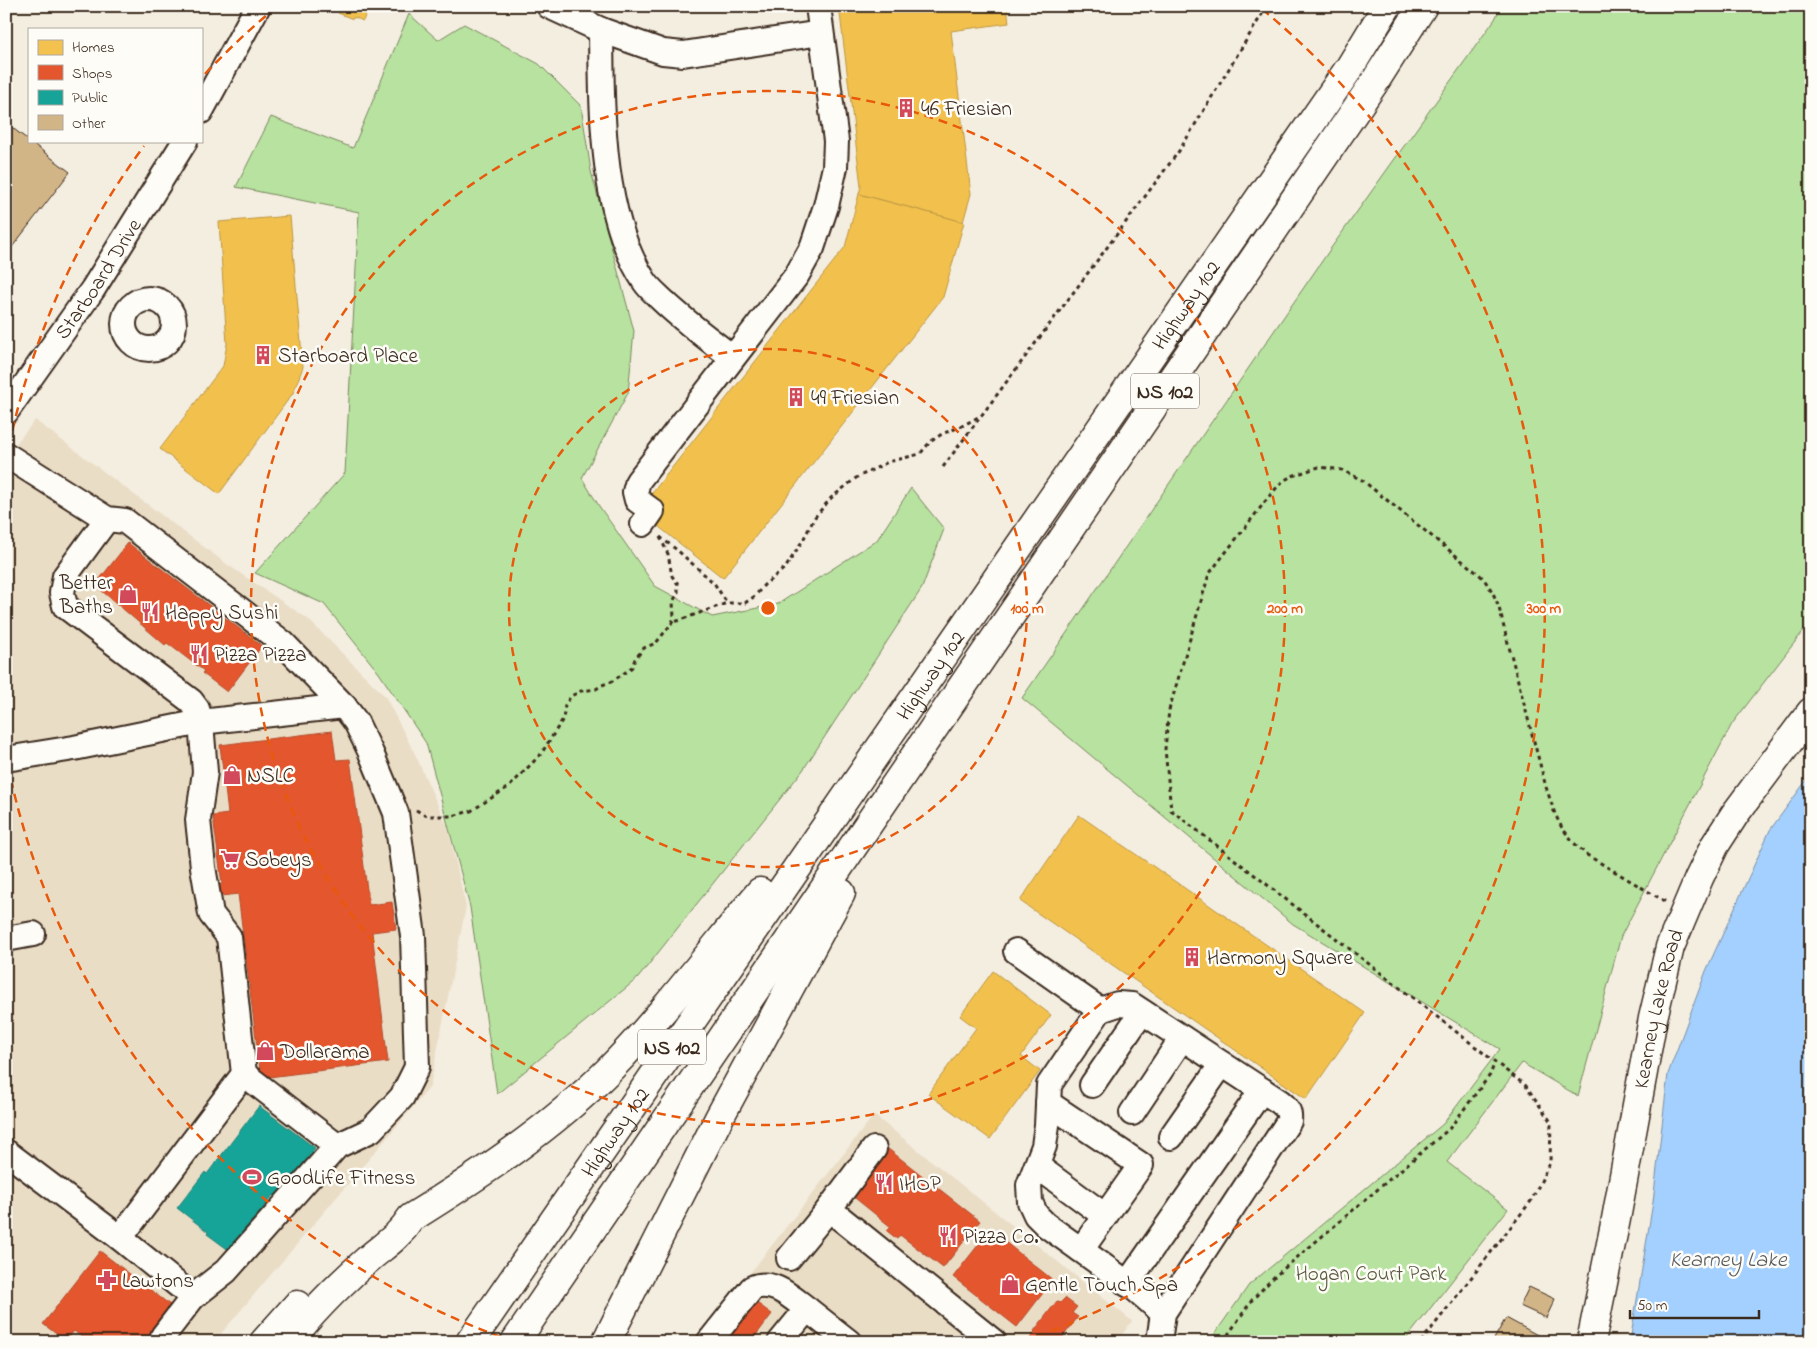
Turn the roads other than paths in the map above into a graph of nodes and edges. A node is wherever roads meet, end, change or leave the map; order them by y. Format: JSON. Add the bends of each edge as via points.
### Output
{"nodes":[{"id":1,"x":258,"y":6,"type":"edge"},
{"id":2,"x":549,"y":6,"type":"edge"},
{"id":3,"x":818,"y":6,"type":"edge"},
{"id":4,"x":1387,"y":6,"type":"edge"},
{"id":5,"x":1423,"y":6,"type":"edge"},
{"id":6,"x":601,"y":30,"type":"junction"},
{"id":7,"x":821,"y":33,"type":"junction"},
{"id":8,"x":202,"y":109,"type":"edge"},
{"id":9,"x":184,"y":142,"type":"edge"},
{"id":10,"x":732,"y":357,"type":"junction"},
{"id":11,"x":6,"y":412,"type":"edge"},
{"id":12,"x":6,"y":455,"type":"edge"},
{"id":13,"x":107,"y":520,"type":"junction"},
{"id":14,"x":651,"y":531,"type":"road end"},
{"id":15,"x":344,"y":706,"type":"junction"},
{"id":16,"x":1811,"y":712,"type":"edge"},
{"id":17,"x":201,"y":722,"type":"junction"},
{"id":18,"x":875,"y":753,"type":"junction"},
{"id":19,"x":6,"y":760,"type":"edge"},
{"id":20,"x":904,"y":774,"type":"junction"},
{"id":21,"x":33,"y":934,"type":"dead end"},
{"id":22,"x":6,"y":939,"type":"edge"},
{"id":23,"x":1016,"y":951,"type":"dead end"},
{"id":24,"x":1100,"y":1010,"type":"junction"},
{"id":25,"x":1142,"y":1012,"type":"junction"},
{"id":26,"x":1182,"y":1038,"type":"junction"},
{"id":27,"x":1222,"y":1064,"type":"junction"},
{"id":28,"x":244,"y":1074,"type":"junction"},
{"id":29,"x":1092,"y":1085,"type":"dead end"},
{"id":30,"x":1262,"y":1090,"type":"junction"},
{"id":31,"x":1048,"y":1103,"type":"junction"},
{"id":32,"x":1132,"y":1113,"type":"dead end"},
{"id":33,"x":1171,"y":1137,"type":"dead end"},
{"id":34,"x":337,"y":1146,"type":"junction"},
{"id":35,"x":874,"y":1149,"type":"dead end"},
{"id":36,"x":6,"y":1152,"type":"edge"},
{"id":37,"x":1037,"y":1166,"type":"junction"},
{"id":38,"x":828,"y":1209,"type":"junction"},
{"id":39,"x":1105,"y":1216,"type":"junction"},
{"id":40,"x":411,"y":1218,"type":"junction"},
{"id":41,"x":120,"y":1238,"type":"junction"},
{"id":42,"x":1080,"y":1250,"type":"junction"},
{"id":43,"x":789,"y":1258,"type":"dead end"},
{"id":44,"x":1127,"y":1284,"type":"junction"},
{"id":45,"x":193,"y":1297,"type":"junction"},
{"id":46,"x":801,"y":1305,"type":"junction"},
{"id":47,"x":1163,"y":1313,"type":"junction"},
{"id":48,"x":163,"y":1336,"type":"dead end"},
{"id":49,"x":264,"y":1342,"type":"edge"},
{"id":50,"x":289,"y":1342,"type":"edge"},
{"id":51,"x":470,"y":1342,"type":"edge"},
{"id":52,"x":515,"y":1342,"type":"edge"},
{"id":53,"x":606,"y":1342,"type":"edge"},
{"id":54,"x":709,"y":1342,"type":"edge"},
{"id":55,"x":780,"y":1342,"type":"edge"},
{"id":56,"x":849,"y":1342,"type":"edge"},
{"id":57,"x":994,"y":1342,"type":"edge"},
{"id":58,"x":1159,"y":1342,"type":"edge"},
{"id":59,"x":1591,"y":1342,"type":"edge"}],
"edges":[{"from":1,"to":8,"type":"street"},
{"from":2,"to":6,"type":"street"},
{"from":3,"to":7,"type":"street"},
{"from":4,"to":18,"type":"main road","name":"Highway 102","number":"NS 102","via":[[1350,67]]},
{"from":5,"to":20,"type":"main road","name":"Highway 102","number":"NS 102","via":[[1374,83]]},
{"from":6,"to":7,"type":"street","via":[[663,52],[683,54]]},
{"from":6,"to":10,"type":"street","via":[[603,131],[615,210],[630,252],[646,283],[670,308]]},
{"from":7,"to":10,"type":"street","via":[[836,141],[835,167],[826,206],[812,248],[797,275]]},
{"from":9,"to":11,"type":"street","name":"Starboard Drive","via":[[93,289]]},
{"from":10,"to":14,"type":"street","via":[[638,481],[637,500],[652,511]]},
{"from":12,"to":13,"type":"street"},
{"from":13,"to":15,"type":"street","via":[[124,521],[283,643]]},
{"from":13,"to":17,"type":"street","via":[[65,576],[62,593],[66,606],[192,702]]},
{"from":15,"to":17,"type":"street"},
{"from":15,"to":34,"type":"street","via":[[372,753],[396,814],[413,936],[417,1067],[402,1098],[371,1130]]},
{"from":16,"to":59,"type":"main road","name":"Kearney Lake Road","via":[[1715,845],[1670,947],[1660,983]]},
{"from":17,"to":19,"type":"street"},
{"from":17,"to":28,"type":"street","via":[[204,772],[198,827],[210,914],[229,937]]},
{"from":18,"to":40,"type":"main road","via":[[607,1071],[550,1123]]},
{"from":18,"to":51,"type":"main road","name":"Highway 102","number":"NS 102"},
{"from":20,"to":52,"type":"main road","name":"Highway 102","number":"NS 102"},
{"from":20,"to":53,"type":"main road","via":[[718,1120]]},
{"from":21,"to":22,"type":"street"},
{"from":23,"to":24,"type":"street"},
{"from":24,"to":25,"type":"street","via":[[1118,1004],[1132,1005]]},
{"from":24,"to":31,"type":"street","via":[[1049,1085]]},
{"from":25,"to":26,"type":"street"},
{"from":25,"to":29,"type":"street"},
{"from":26,"to":27,"type":"street"},
{"from":26,"to":32,"type":"street"},
{"from":27,"to":30,"type":"street"},
{"from":27,"to":33,"type":"street"},
{"from":28,"to":34,"type":"street"},
{"from":28,"to":41,"type":"street"},
{"from":30,"to":44,"type":"street"},
{"from":30,"to":47,"type":"street","via":[[1286,1107],[1289,1121]]},
{"from":31,"to":37,"type":"street","via":[[1044,1146]]},
{"from":31,"to":39,"type":"street","via":[[1141,1165]]},
{"from":34,"to":45,"type":"street","via":[[226,1271]]},
{"from":35,"to":38,"type":"street"},
{"from":36,"to":41,"type":"street"},
{"from":37,"to":39,"type":"street"},
{"from":37,"to":42,"type":"street","via":[[1029,1185],[1030,1202],[1036,1215]]},
{"from":38,"to":43,"type":"street"},
{"from":38,"to":57,"type":"street"},
{"from":39,"to":42,"type":"street"},
{"from":40,"to":49,"type":"main road","via":[[398,1218],[366,1242],[327,1275]]},
{"from":40,"to":50,"type":"main road","via":[[402,1231],[333,1292]]},
{"from":41,"to":45,"type":"street"},
{"from":42,"to":44,"type":"street"},
{"from":44,"to":47,"type":"street"},
{"from":45,"to":48,"type":"street"},
{"from":46,"to":54,"type":"street","via":[[773,1286],[762,1284],[752,1288]]},
{"from":46,"to":55,"type":"street"},
{"from":46,"to":56,"type":"street"},
{"from":47,"to":58,"type":"street"}]}
